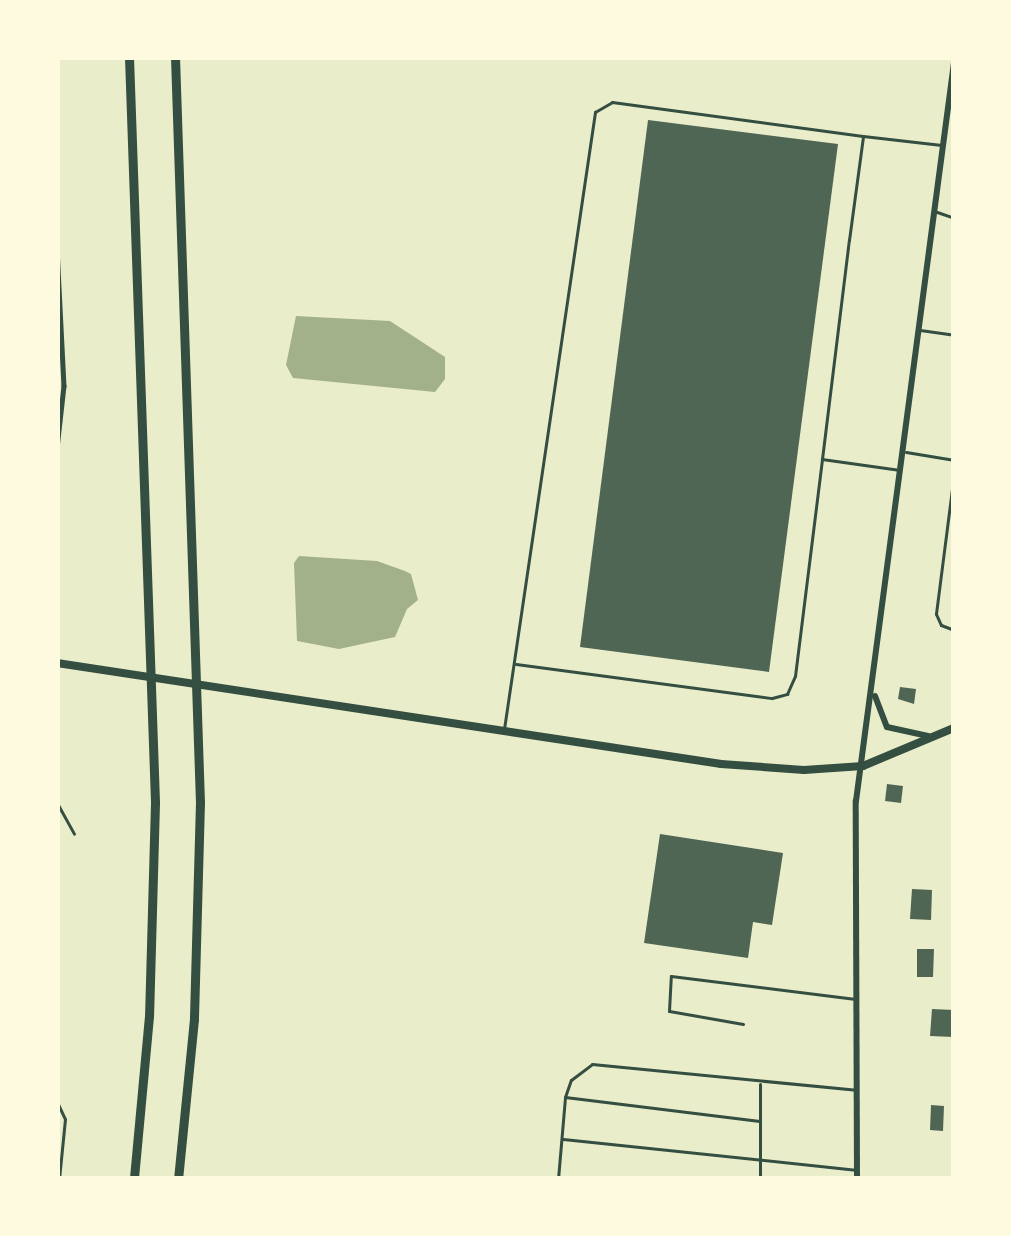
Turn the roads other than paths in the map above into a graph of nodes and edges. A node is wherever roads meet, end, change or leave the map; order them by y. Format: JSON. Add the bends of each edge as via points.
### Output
{"nodes":[{"id":1,"x":129,"y":57,"type":"edge"},
{"id":2,"x":175,"y":57,"type":"edge"},
{"id":3,"x":954,"y":63,"type":"edge"},
{"id":4,"x":863,"y":136,"type":"junction"},
{"id":5,"x":943,"y":145,"type":"junction"},
{"id":6,"x":935,"y":212,"type":"junction"},
{"id":7,"x":954,"y":218,"type":"edge"},
{"id":8,"x":57,"y":248,"type":"edge"},
{"id":9,"x":59,"y":319,"type":"edge"},
{"id":10,"x":920,"y":330,"type":"junction"},
{"id":11,"x":954,"y":335,"type":"edge"},
{"id":12,"x":57,"y":448,"type":"edge"},
{"id":13,"x":904,"y":452,"type":"junction"},
{"id":14,"x":822,"y":459,"type":"junction"},
{"id":15,"x":954,"y":460,"type":"edge"},
{"id":16,"x":902,"y":470,"type":"junction"},
{"id":17,"x":954,"y":473,"type":"edge"},
{"id":18,"x":954,"y":630,"type":"edge"},
{"id":19,"x":57,"y":663,"type":"edge"},
{"id":20,"x":516,"y":664,"type":"junction"},
{"id":21,"x":873,"y":684,"type":"junction"},
{"id":22,"x":954,"y":728,"type":"edge"},
{"id":23,"x":503,"y":734,"type":"junction"},
{"id":24,"x":938,"y":735,"type":"junction"},
{"id":25,"x":863,"y":766,"type":"junction"},
{"id":26,"x":57,"y":803,"type":"edge"},
{"id":27,"x":74,"y":834,"type":"dead end"},
{"id":28,"x":858,"y":1000,"type":"junction"},
{"id":29,"x":743,"y":1024,"type":"dead end"},
{"id":30,"x":760,"y":1082,"type":"junction"},
{"id":31,"x":858,"y":1090,"type":"junction"},
{"id":32,"x":565,"y":1097,"type":"junction"},
{"id":33,"x":57,"y":1102,"type":"edge"},
{"id":34,"x":760,"y":1121,"type":"junction"},
{"id":35,"x":562,"y":1138,"type":"junction"},
{"id":36,"x":760,"y":1163,"type":"junction"},
{"id":37,"x":135,"y":1175,"type":"edge"},
{"id":38,"x":857,"y":1175,"type":"edge"},
{"id":39,"x":58,"y":1179,"type":"edge"},
{"id":40,"x":178,"y":1179,"type":"edge"},
{"id":41,"x":558,"y":1179,"type":"edge"},
{"id":42,"x":760,"y":1179,"type":"edge"}],
"edges":[{"from":1,"to":37,"type":"highway","via":[[155,738],[149,1016]]},
{"from":2,"to":40,"type":"highway","via":[[200,737],[198,932]]},
{"from":3,"to":5,"type":"street"},
{"from":4,"to":5,"type":"lane"},
{"from":4,"to":14,"type":"lane"},
{"from":4,"to":20,"type":"lane","via":[[612,102],[595,112]]},
{"from":5,"to":6,"type":"street"},
{"from":6,"to":7,"type":"lane"},
{"from":6,"to":10,"type":"street"},
{"from":8,"to":9,"type":"street"},
{"from":9,"to":12,"type":"street","via":[[64,386]]},
{"from":10,"to":11,"type":"lane"},
{"from":10,"to":13,"type":"street"},
{"from":13,"to":15,"type":"lane"},
{"from":13,"to":16,"type":"street"},
{"from":14,"to":16,"type":"lane"},
{"from":14,"to":20,"type":"lane","via":[[787,694]]},
{"from":16,"to":21,"type":"street"},
{"from":17,"to":18,"type":"lane","via":[[936,614]]},
{"from":19,"to":23,"type":"main road"},
{"from":20,"to":23,"type":"lane"},
{"from":21,"to":24,"type":"street","via":[[887,727]]},
{"from":21,"to":25,"type":"street"},
{"from":22,"to":24,"type":"main road"},
{"from":23,"to":25,"type":"main road","via":[[721,764]]},
{"from":24,"to":25,"type":"main road"},
{"from":25,"to":28,"type":"street","via":[[856,802]]},
{"from":26,"to":27,"type":"lane"},
{"from":28,"to":29,"type":"lane","via":[[671,976],[669,1011]]},
{"from":28,"to":31,"type":"street"},
{"from":30,"to":31,"type":"lane"},
{"from":30,"to":32,"type":"lane","via":[[592,1064],[571,1080]]},
{"from":30,"to":34,"type":"lane"},
{"from":31,"to":38,"type":"street"},
{"from":32,"to":34,"type":"lane"},
{"from":32,"to":35,"type":"lane"},
{"from":33,"to":39,"type":"lane","via":[[65,1119]]},
{"from":34,"to":36,"type":"lane"},
{"from":35,"to":36,"type":"lane"},
{"from":35,"to":41,"type":"lane"},
{"from":36,"to":38,"type":"lane"},
{"from":36,"to":42,"type":"lane"}]}
